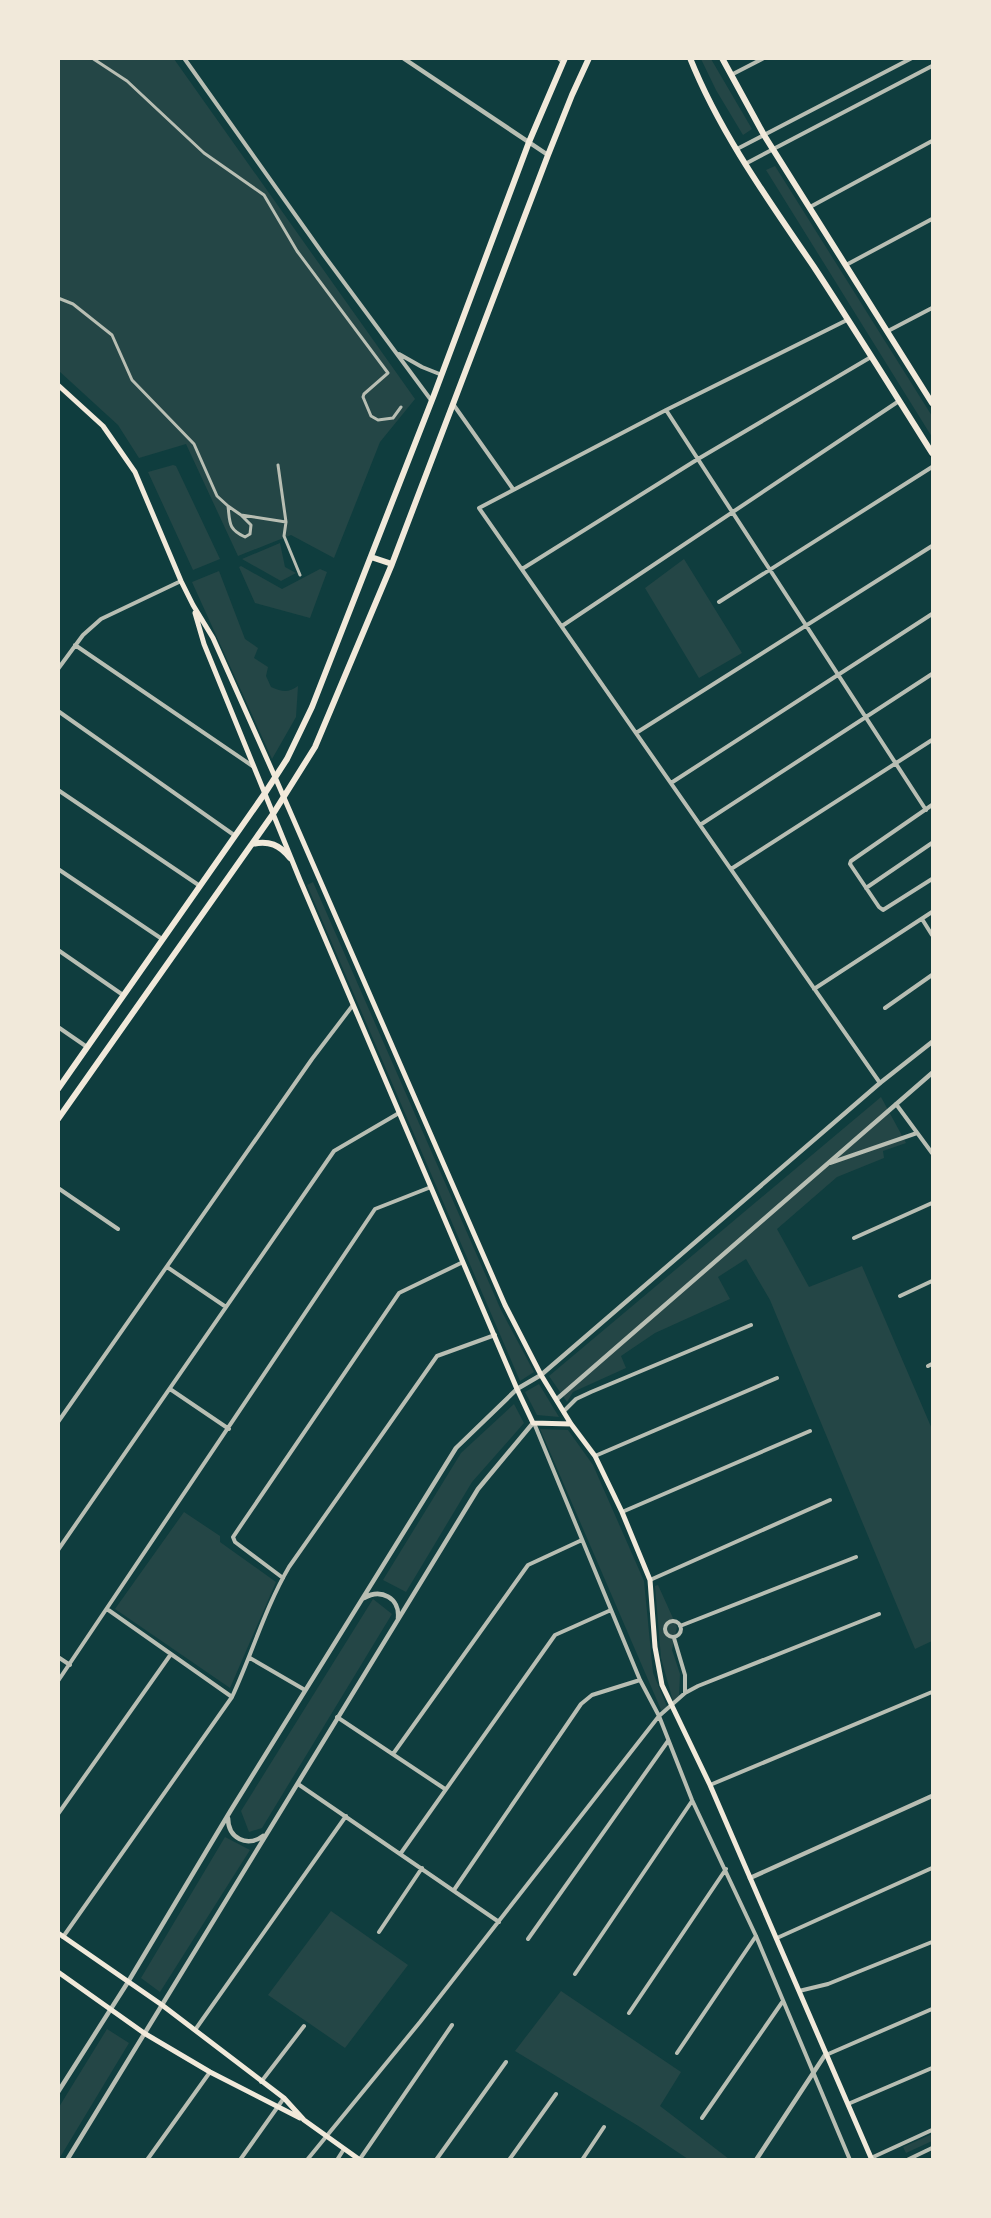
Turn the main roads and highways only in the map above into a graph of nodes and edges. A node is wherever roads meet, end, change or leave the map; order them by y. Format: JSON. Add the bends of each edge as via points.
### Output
{"nodes":[{"id":1,"x":589,"y":58,"type":"edge"},
{"id":2,"x":690,"y":58,"type":"edge"},
{"id":3,"x":722,"y":58,"type":"edge"},
{"id":4,"x":562,"y":60,"type":"edge"},
{"id":5,"x":58,"y":385,"type":"edge"},
{"id":6,"x":932,"y":400,"type":"edge"},
{"id":7,"x":933,"y":453,"type":"edge"},
{"id":8,"x":371,"y":557,"type":"junction"},
{"id":9,"x":392,"y":564,"type":"junction"},
{"id":10,"x":193,"y":605,"type":"junction"},
{"id":11,"x":275,"y":777,"type":"junction"},
{"id":12,"x":265,"y":793,"type":"junction"},
{"id":13,"x":283,"y":796,"type":"junction"},
{"id":14,"x":273,"y":814,"type":"junction"},
{"id":15,"x":252,"y":844,"type":"junction"},
{"id":16,"x":291,"y":858,"type":"junction"},
{"id":17,"x":58,"y":1089,"type":"edge"},
{"id":18,"x":59,"y":1116,"type":"edge"},
{"id":19,"x":571,"y":1424,"type":"junction"},
{"id":20,"x":61,"y":1935,"type":"edge"},
{"id":21,"x":58,"y":1972,"type":"edge"},
{"id":22,"x":304,"y":2120,"type":"junction"},
{"id":23,"x":360,"y":2159,"type":"edge"},
{"id":24,"x":871,"y":2159,"type":"edge"}],
"edges":[{"from":1,"to":9,"type":"main road","via":[[548,155]]},
{"from":2,"to":7,"type":"main road","via":[[745,164]]},
{"from":3,"to":6,"type":"main road","via":[[772,149]]},
{"from":4,"to":8,"type":"main road"},
{"from":5,"to":10,"type":"main road","via":[[91,413],[135,472]]},
{"from":8,"to":9,"type":"main road"},
{"from":8,"to":11,"type":"main road","via":[[312,707]]},
{"from":9,"to":13,"type":"main road","via":[[315,747]]},
{"from":10,"to":11,"type":"main road","via":[[213,638]]},
{"from":10,"to":12,"type":"main road","via":[[204,644]]},
{"from":11,"to":12,"type":"main road"},
{"from":11,"to":13,"type":"main road"},
{"from":12,"to":14,"type":"main road"},
{"from":12,"to":17,"type":"main road"},
{"from":13,"to":14,"type":"main road"},
{"from":13,"to":19,"type":"main road","via":[[501,1295]]},
{"from":14,"to":15,"type":"main road"},
{"from":14,"to":16,"type":"main road"},
{"from":15,"to":16,"type":"main road","via":[[272,843]]},
{"from":15,"to":18,"type":"main road"},
{"from":16,"to":19,"type":"main road","via":[[534,1423]]},
{"from":19,"to":24,"type":"main road","via":[[595,1456],[650,1580],[662,1685],[710,1785]]},
{"from":20,"to":22,"type":"main road","via":[[162,2005],[284,2098]]},
{"from":21,"to":22,"type":"main road","via":[[144,2033]]},
{"from":22,"to":23,"type":"main road"}]}
